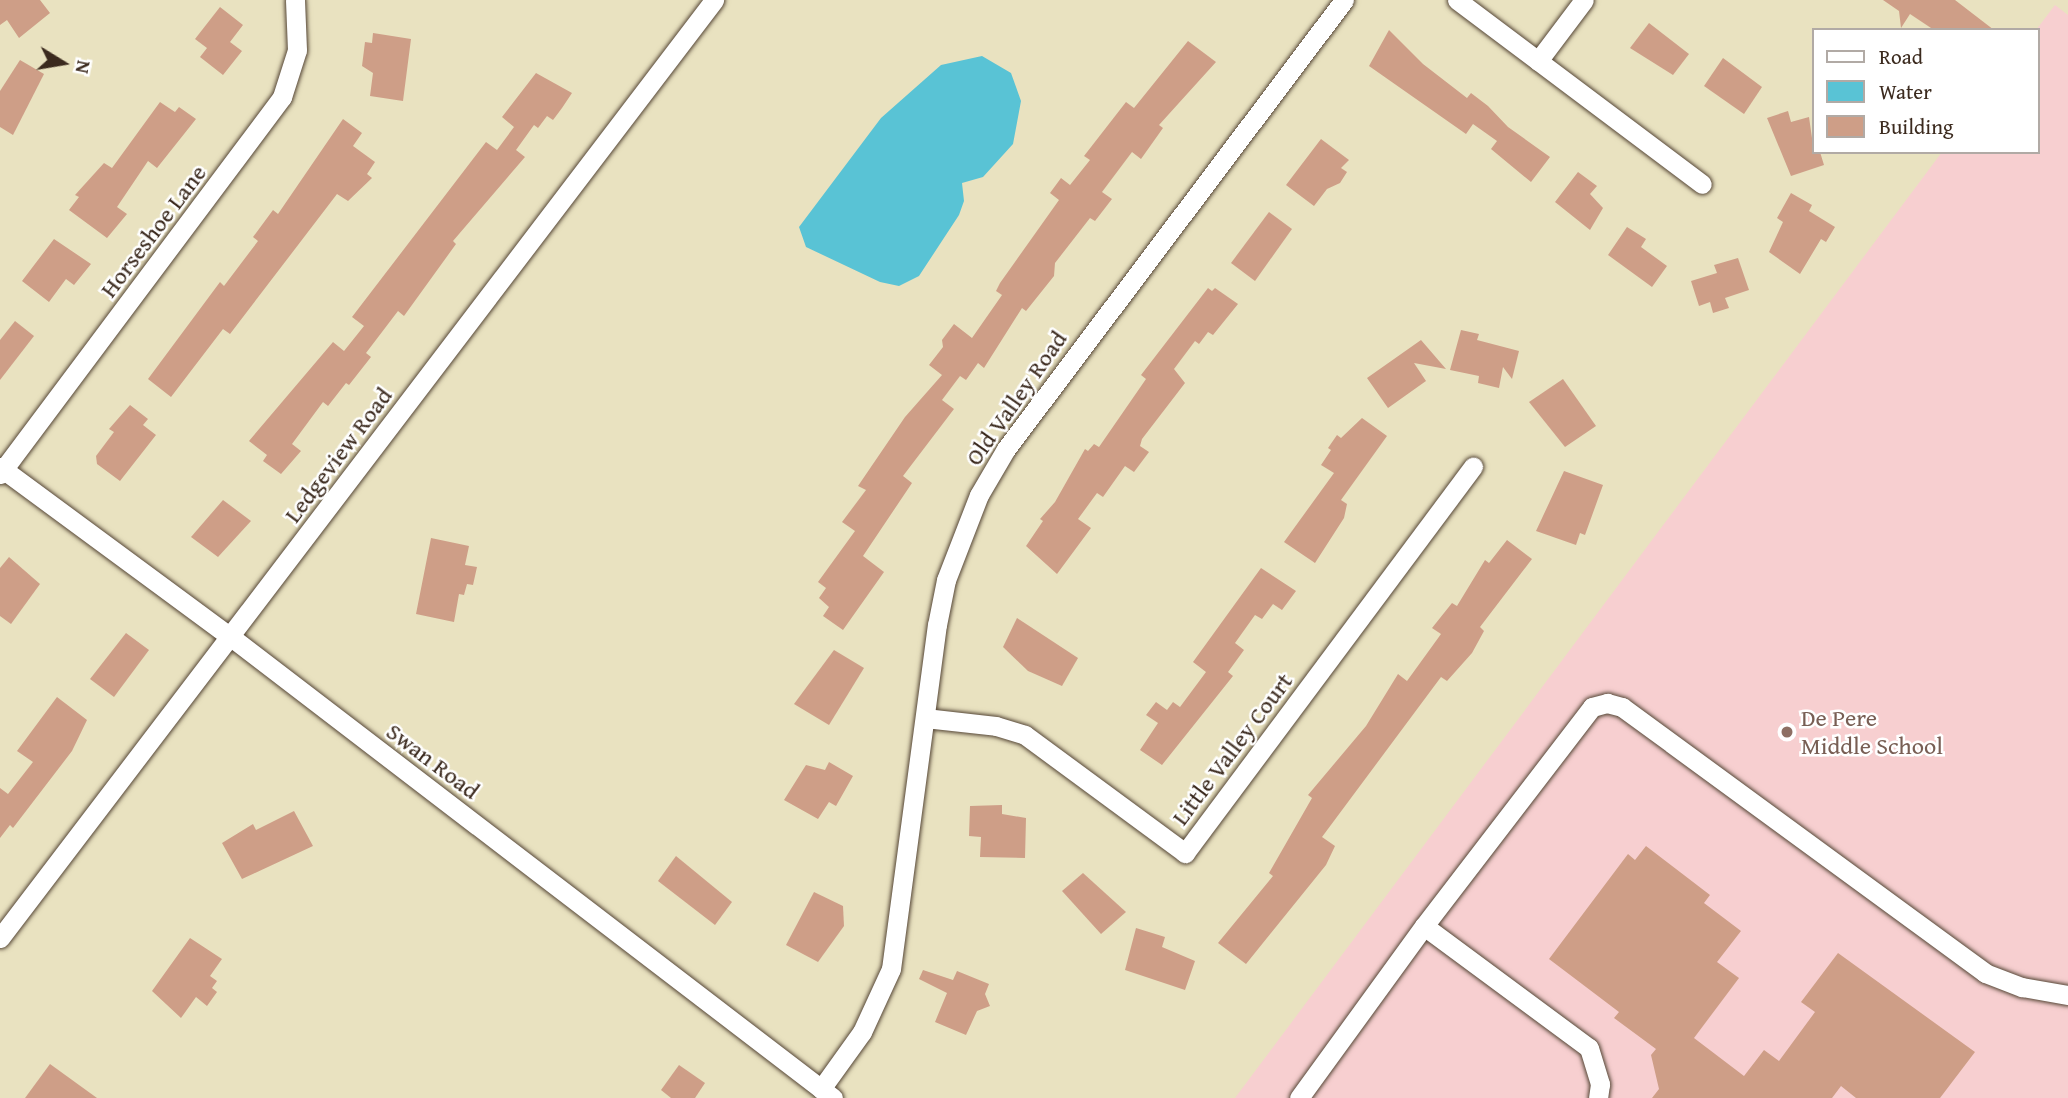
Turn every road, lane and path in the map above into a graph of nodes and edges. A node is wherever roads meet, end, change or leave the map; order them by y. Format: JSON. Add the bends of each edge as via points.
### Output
{"nodes":[{"id":1,"x":295,"y":0,"type":"edge"},
{"id":2,"x":714,"y":0,"type":"edge"},
{"id":3,"x":1344,"y":0,"type":"edge"},
{"id":4,"x":1457,"y":0,"type":"edge"},
{"id":5,"x":1584,"y":0,"type":"edge"},
{"id":6,"x":1538,"y":61,"type":"junction"},
{"id":7,"x":1702,"y":184,"type":"dead end"},
{"id":8,"x":1473,"y":466,"type":"dead end"},
{"id":9,"x":1,"y":470,"type":"edge"},
{"id":10,"x":231,"y":637,"type":"junction"},
{"id":11,"x":925,"y":718,"type":"junction"},
{"id":12,"x":1424,"y":926,"type":"junction"},
{"id":13,"x":0,"y":938,"type":"edge"},
{"id":14,"x":2068,"y":995,"type":"edge"},
{"id":15,"x":827,"y":1093,"type":"edge"},
{"id":16,"x":1299,"y":1098,"type":"edge"},
{"id":17,"x":1598,"y":1098,"type":"edge"}],
"edges":[{"from":1,"to":9,"type":"street","name":"Horseshoe Lane","via":[[297,50],[282,97]]},
{"from":2,"to":10,"type":"street","name":"Ledgeview Road"},
{"from":3,"to":11,"type":"street","name":"Old Valley Road","via":[[1006,449],[986,484],[946,580]]},
{"from":4,"to":6,"type":"street"},
{"from":5,"to":6,"type":"street"},
{"from":6,"to":7,"type":"street"},
{"from":8,"to":11,"type":"street","name":"Little Valley Court","via":[[1185,853],[1025,735],[996,726]]},
{"from":9,"to":10,"type":"street","name":"Swan Road"},
{"from":10,"to":13,"type":"street","name":"Ledgeview Road"},
{"from":10,"to":15,"type":"street","name":"Swan Road"},
{"from":11,"to":15,"type":"street","name":"Old Valley Road","via":[[891,969]]},
{"from":12,"to":14,"type":"street","via":[[1592,707],[1607,703],[1622,707],[1985,973],[2022,987]]},
{"from":12,"to":16,"type":"street"},
{"from":12,"to":17,"type":"street","via":[[1589,1048],[1600,1084]]}]}
